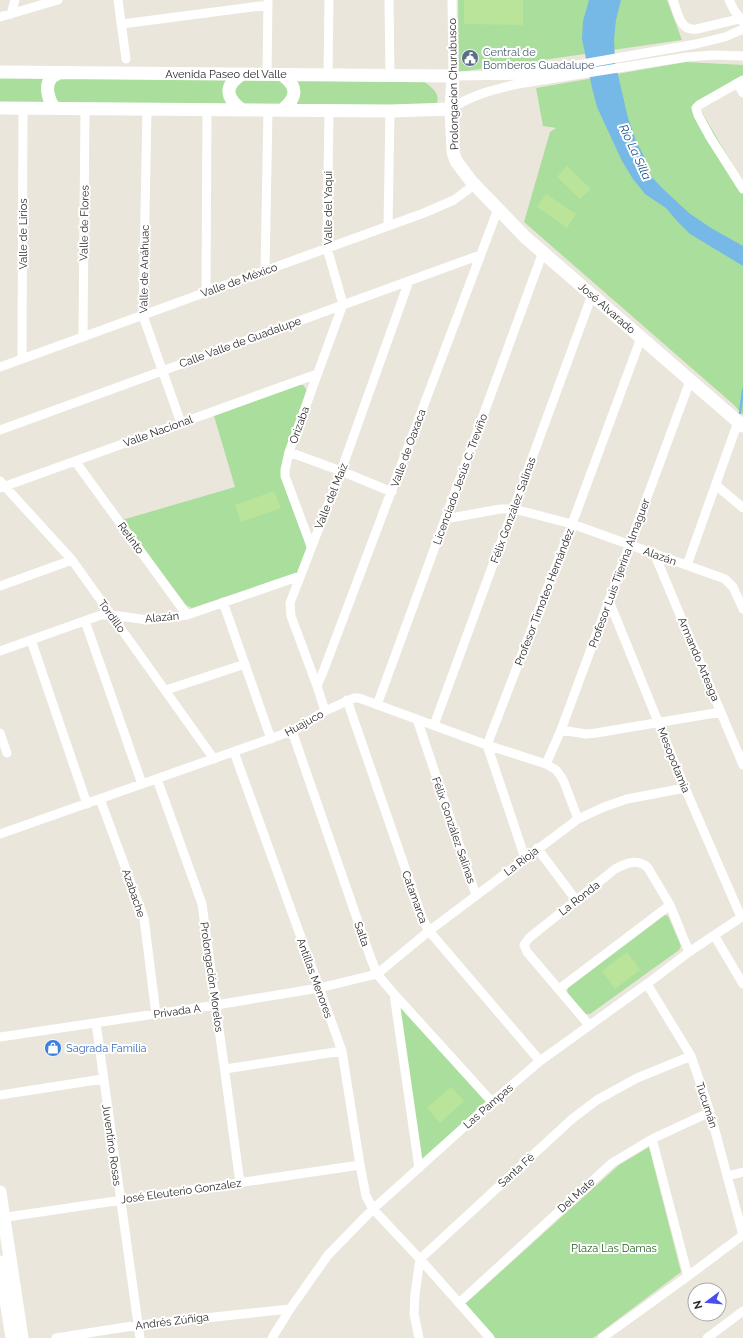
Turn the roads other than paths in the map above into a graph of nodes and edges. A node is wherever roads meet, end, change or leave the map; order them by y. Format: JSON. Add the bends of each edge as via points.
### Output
{"nodes":[{"id":1,"x":15,"y":0,"type":"edge"},
{"id":2,"x":58,"y":0,"type":"edge"},
{"id":3,"x":118,"y":0,"type":"edge"},
{"id":4,"x":329,"y":0,"type":"edge"},
{"id":5,"x":389,"y":0,"type":"edge"},
{"id":6,"x":452,"y":0,"type":"edge"},
{"id":7,"x":673,"y":0,"type":"edge"},
{"id":8,"x":729,"y":0,"type":"edge"},
{"id":9,"x":268,"y":2,"type":"edge"},
{"id":10,"x":11,"y":14,"type":"junction"},
{"id":11,"x":0,"y":17,"type":"edge"},
{"id":12,"x":742,"y":20,"type":"edge"},
{"id":13,"x":122,"y":24,"type":"junction"},
{"id":14,"x":743,"y":29,"type":"edge"},
{"id":15,"x":743,"y":56,"type":"edge"},
{"id":16,"x":126,"y":59,"type":"dead end"},
{"id":17,"x":0,"y":72,"type":"edge"},
{"id":18,"x":562,"y":72,"type":"junction"},
{"id":19,"x":60,"y":73,"type":"junction"},
{"id":20,"x":242,"y":74,"type":"junction"},
{"id":21,"x":267,"y":74,"type":"junction"},
{"id":22,"x":282,"y":75,"type":"junction"},
{"id":23,"x":328,"y":75,"type":"junction"},
{"id":24,"x":390,"y":75,"type":"junction"},
{"id":25,"x":453,"y":76,"type":"junction"},
{"id":26,"x":740,"y":82,"type":"edge"},
{"id":27,"x":743,"y":93,"type":"edge"},
{"id":28,"x":0,"y":108,"type":"edge"},
{"id":29,"x":23,"y":108,"type":"junction"},
{"id":30,"x":54,"y":108,"type":"junction"},
{"id":31,"x":85,"y":108,"type":"junction"},
{"id":32,"x":147,"y":109,"type":"junction"},
{"id":33,"x":207,"y":109,"type":"junction"},
{"id":34,"x":451,"y":109,"type":"junction"},
{"id":35,"x":242,"y":110,"type":"junction"},
{"id":36,"x":268,"y":110,"type":"junction"},
{"id":37,"x":282,"y":110,"type":"junction"},
{"id":38,"x":329,"y":110,"type":"junction"},
{"id":39,"x":390,"y":111,"type":"junction"},
{"id":40,"x":474,"y":185,"type":"junction"},
{"id":41,"x":743,"y":189,"type":"edge"},
{"id":42,"x":498,"y":209,"type":"junction"},
{"id":43,"x":388,"y":226,"type":"junction"},
{"id":44,"x":327,"y":248,"type":"junction"},
{"id":45,"x":543,"y":252,"type":"junction"},
{"id":46,"x":480,"y":255,"type":"junction"},
{"id":47,"x":266,"y":271,"type":"junction"},
{"id":48,"x":409,"y":281,"type":"junction"},
{"id":49,"x":206,"y":292,"type":"junction"},
{"id":50,"x":592,"y":295,"type":"junction"},
{"id":51,"x":343,"y":304,"type":"junction"},
{"id":52,"x":143,"y":316,"type":"junction"},
{"id":53,"x":82,"y":337,"type":"junction"},
{"id":54,"x":641,"y":338,"type":"junction"},
{"id":55,"x":22,"y":359,"type":"junction"},
{"id":56,"x":0,"y":368,"type":"edge"},
{"id":57,"x":161,"y":371,"type":"junction"},
{"id":58,"x":317,"y":374,"type":"junction"},
{"id":59,"x":690,"y":381,"type":"junction"},
{"id":60,"x":181,"y":423,"type":"junction"},
{"id":61,"x":740,"y":424,"type":"edge"},
{"id":62,"x":0,"y":430,"type":"edge"},
{"id":63,"x":289,"y":452,"type":"junction"},
{"id":64,"x":75,"y":461,"type":"junction"},
{"id":65,"x":341,"y":471,"type":"junction"},
{"id":66,"x":2,"y":485,"type":"edge"},
{"id":67,"x":716,"y":485,"type":"junction"},
{"id":68,"x":392,"y":492,"type":"junction"},
{"id":69,"x":743,"y":508,"type":"edge"},
{"id":70,"x":514,"y":509,"type":"junction"},
{"id":71,"x":445,"y":520,"type":"junction"},
{"id":72,"x":572,"y":524,"type":"junction"},
{"id":73,"x":630,"y":545,"type":"junction"},
{"id":74,"x":311,"y":546,"type":"junction"},
{"id":75,"x":654,"y":554,"type":"junction"},
{"id":76,"x":72,"y":560,"type":"junction"},
{"id":77,"x":687,"y":565,"type":"junction"},
{"id":78,"x":300,"y":576,"type":"junction"},
{"id":79,"x":0,"y":586,"type":"edge"},
{"id":80,"x":609,"y":601,"type":"junction"},
{"id":81,"x":223,"y":602,"type":"junction"},
{"id":82,"x":743,"y":609,"type":"edge"},
{"id":83,"x":112,"y":615,"type":"junction"},
{"id":84,"x":187,"y":615,"type":"junction"},
{"id":85,"x":85,"y":621,"type":"junction"},
{"id":86,"x":31,"y":640,"type":"junction"},
{"id":87,"x":0,"y":651,"type":"edge"},
{"id":88,"x":245,"y":664,"type":"junction"},
{"id":89,"x":317,"y":686,"type":"junction"},
{"id":90,"x":166,"y":690,"type":"junction"},
{"id":91,"x":347,"y":700,"type":"junction"},
{"id":92,"x":377,"y":705,"type":"junction"},
{"id":93,"x":325,"y":711,"type":"junction"},
{"id":94,"x":721,"y":712,"type":"junction"},
{"id":95,"x":417,"y":719,"type":"junction"},
{"id":96,"x":659,"y":723,"type":"junction"},
{"id":97,"x":434,"y":725,"type":"junction"},
{"id":98,"x":561,"y":730,"type":"junction"},
{"id":99,"x":292,"y":731,"type":"junction"},
{"id":100,"x":0,"y":733,"type":"edge"},
{"id":101,"x":271,"y":739,"type":"junction"},
{"id":102,"x":487,"y":745,"type":"junction"},
{"id":103,"x":234,"y":752,"type":"junction"},
{"id":104,"x":7,"y":753,"type":"dead end"},
{"id":105,"x":214,"y":759,"type":"junction"},
{"id":106,"x":546,"y":764,"type":"junction"},
{"id":107,"x":743,"y":765,"type":"edge"},
{"id":108,"x":157,"y":779,"type":"junction"},
{"id":109,"x":142,"y":784,"type":"junction"},
{"id":110,"x":685,"y":788,"type":"junction"},
{"id":111,"x":100,"y":799,"type":"junction"},
{"id":112,"x":87,"y":804,"type":"junction"},
{"id":113,"x":578,"y":819,"type":"junction"},
{"id":114,"x":0,"y":834,"type":"edge"},
{"id":115,"x":537,"y":848,"type":"junction"},
{"id":116,"x":525,"y":858,"type":"junction"},
{"id":117,"x":476,"y":895,"type":"junction"},
{"id":118,"x":576,"y":900,"type":"junction"},
{"id":119,"x":670,"y":905,"type":"junction"},
{"id":120,"x":742,"y":917,"type":"edge"},
{"id":121,"x":429,"y":931,"type":"junction"},
{"id":122,"x":714,"y":935,"type":"junction"},
{"id":123,"x":689,"y":952,"type":"junction"},
{"id":124,"x":377,"y":974,"type":"junction"},
{"id":125,"x":647,"y":984,"type":"junction"},
{"id":126,"x":743,"y":984,"type":"edge"},
{"id":127,"x":319,"y":988,"type":"junction"},
{"id":128,"x":559,"y":989,"type":"junction"},
{"id":129,"x":394,"y":994,"type":"junction"},
{"id":130,"x":216,"y":1005,"type":"junction"},
{"id":131,"x":156,"y":1014,"type":"junction"},
{"id":132,"x":96,"y":1023,"type":"junction"},
{"id":133,"x":589,"y":1025,"type":"junction"},
{"id":134,"x":0,"y":1037,"type":"edge"},
{"id":135,"x":342,"y":1051,"type":"junction"},
{"id":136,"x":691,"y":1056,"type":"junction"},
{"id":137,"x":540,"y":1061,"type":"junction"},
{"id":138,"x":225,"y":1069,"type":"junction"},
{"id":139,"x":103,"y":1079,"type":"junction"},
{"id":140,"x":0,"y":1095,"type":"edge"},
{"id":141,"x":492,"y":1102,"type":"junction"},
{"id":142,"x":710,"y":1112,"type":"junction"},
{"id":143,"x":652,"y":1139,"type":"junction"},
{"id":144,"x":360,"y":1165,"type":"junction"},
{"id":145,"x":419,"y":1168,"type":"junction"},
{"id":146,"x":743,"y":1172,"type":"edge"},
{"id":147,"x":728,"y":1176,"type":"junction"},
{"id":148,"x":240,"y":1182,"type":"junction"},
{"id":149,"x":1,"y":1198,"type":"edge"},
{"id":150,"x":120,"y":1200,"type":"junction"},
{"id":151,"x":373,"y":1209,"type":"junction"},
{"id":152,"x":1,"y":1218,"type":"edge"},
{"id":153,"x":743,"y":1235,"type":"edge"},
{"id":154,"x":420,"y":1259,"type":"junction"},
{"id":155,"x":0,"y":1262,"type":"edge"},
{"id":156,"x":688,"y":1276,"type":"junction"},
{"id":157,"x":459,"y":1303,"type":"junction"},
{"id":158,"x":290,"y":1309,"type":"junction"},
{"id":159,"x":743,"y":1311,"type":"edge"},
{"id":160,"x":139,"y":1325,"type":"junction"},
{"id":161,"x":12,"y":1338,"type":"edge"},
{"id":162,"x":22,"y":1338,"type":"edge"},
{"id":163,"x":56,"y":1338,"type":"edge"},
{"id":164,"x":140,"y":1338,"type":"edge"},
{"id":165,"x":273,"y":1338,"type":"edge"},
{"id":166,"x":419,"y":1338,"type":"edge"},
{"id":167,"x":490,"y":1338,"type":"edge"},
{"id":168,"x":602,"y":1338,"type":"edge"},
{"id":169,"x":707,"y":1338,"type":"edge"}],
"edges":[{"from":1,"to":10,"type":"street"},
{"from":2,"to":10,"type":"street"},
{"from":3,"to":13,"type":"street"},
{"from":4,"to":23,"type":"street"},
{"from":5,"to":24,"type":"street"},
{"from":6,"to":25,"type":"street","name":"Prolongacíon Churubusco"},
{"from":7,"to":12,"type":"street","via":[[682,24],[687,29]]},
{"from":8,"to":12,"type":"street"},
{"from":9,"to":13,"type":"street"},
{"from":9,"to":21,"type":"street"},
{"from":10,"to":11,"type":"street"},
{"from":13,"to":16,"type":"street"},
{"from":14,"to":18,"type":"street","via":[[725,37]]},
{"from":15,"to":18,"type":"street","via":[[687,57]]},
{"from":17,"to":19,"type":"street","name":"Avenida Paseo del Valle"},
{"from":18,"to":25,"type":"street","via":[[508,76]]},
{"from":18,"to":34,"type":"street","via":[[466,100]]},
{"from":19,"to":20,"type":"street","name":"Avenida Paseo del Valle"},
{"from":19,"to":30,"type":"street","via":[[51,78],[48,85],[48,96]]},
{"from":20,"to":21,"type":"street","name":"Avenida Paseo del Valle"},
{"from":20,"to":35,"type":"street","via":[[233,80],[229,91],[231,100]]},
{"from":21,"to":22,"type":"street","name":"Avenida Paseo del Valle"},
{"from":22,"to":23,"type":"street","name":"Avenida Paseo del Valle"},
{"from":22,"to":37,"type":"street","via":[[290,80],[294,92],[292,100]]},
{"from":23,"to":24,"type":"street","name":"Avenida Paseo del Valle"},
{"from":24,"to":25,"type":"street","name":"Avenida Paseo del Valle"},
{"from":25,"to":34,"type":"street","name":"Prolongacíon Churubusco"},
{"from":26,"to":27,"type":"street"},
{"from":26,"to":41,"type":"street","via":[[696,108],[710,137]]},
{"from":28,"to":29,"type":"street"},
{"from":29,"to":30,"type":"street"},
{"from":29,"to":55,"type":"street","name":"Valle de Lirios"},
{"from":30,"to":31,"type":"street"},
{"from":31,"to":32,"type":"street"},
{"from":31,"to":53,"type":"street","name":"Valle de Flores"},
{"from":32,"to":33,"type":"street"},
{"from":32,"to":52,"type":"street","name":"Valle de Anáhuac"},
{"from":33,"to":35,"type":"street"},
{"from":33,"to":49,"type":"street"},
{"from":34,"to":39,"type":"street"},
{"from":34,"to":40,"type":"street","name":"Prolongacíon Churubusco","via":[[454,156]]},
{"from":35,"to":36,"type":"street"},
{"from":36,"to":37,"type":"street"},
{"from":36,"to":47,"type":"street"},
{"from":37,"to":38,"type":"street"},
{"from":38,"to":39,"type":"street"},
{"from":38,"to":44,"type":"street","name":"Valle del Yaqui"},
{"from":39,"to":43,"type":"street"},
{"from":40,"to":42,"type":"street","name":"José Alvarado"},
{"from":40,"to":43,"type":"street","name":"Valle de México","via":[[454,200]]},
{"from":42,"to":45,"type":"street","name":"José Alvarado"},
{"from":42,"to":46,"type":"street","name":"Valle de Oaxaca"},
{"from":43,"to":44,"type":"street","name":"Valle de México"},
{"from":44,"to":47,"type":"street","name":"Valle de México"},
{"from":44,"to":51,"type":"street","name":"Valle del Yaqui"},
{"from":45,"to":50,"type":"street","name":"José Alvarado"},
{"from":45,"to":71,"type":"street","name":"Licenciado Jesús C. Treviño"},
{"from":46,"to":48,"type":"street","name":"Calle Valle de Guadalupe"},
{"from":46,"to":68,"type":"street","name":"Valle de Oaxaca"},
{"from":47,"to":49,"type":"street","name":"Valle de México"},
{"from":48,"to":51,"type":"street","name":"Calle Valle de Guadalupe"},
{"from":48,"to":65,"type":"street","name":"Valle del Maíz"},
{"from":49,"to":52,"type":"street","name":"Valle de México"},
{"from":50,"to":54,"type":"street","name":"José Alvarado"},
{"from":50,"to":70,"type":"street","name":"Félix González Salinas"},
{"from":51,"to":57,"type":"street","name":"Calle Valle de Guadalupe"},
{"from":51,"to":58,"type":"street","name":"Orizaba"},
{"from":52,"to":53,"type":"street","name":"Valle de México"},
{"from":52,"to":57,"type":"street","name":"Valle de Anáhuac"},
{"from":53,"to":55,"type":"street","name":"Valle de México"},
{"from":54,"to":59,"type":"street","name":"José Alvarado"},
{"from":54,"to":72,"type":"street","name":"Profesor Timoteo Hernández"},
{"from":55,"to":56,"type":"street","name":"Valle de México"},
{"from":57,"to":60,"type":"street","name":"Valle de Anáhuac"},
{"from":57,"to":62,"type":"street","name":"Calle Valle de Guadalupe"},
{"from":58,"to":60,"type":"street","name":"Valle Nacional"},
{"from":58,"to":63,"type":"street","name":"Orizaba"},
{"from":59,"to":61,"type":"street","name":"José Alvarado"},
{"from":59,"to":73,"type":"street","name":"Profesor Luis Tijerina Almaguer"},
{"from":60,"to":64,"type":"street","name":"Valle Nacional"},
{"from":61,"to":67,"type":"street"},
{"from":63,"to":65,"type":"street"},
{"from":63,"to":74,"type":"street","name":"Orizaba","via":[[285,476]]},
{"from":64,"to":66,"type":"street","name":"Valle Nacional"},
{"from":64,"to":84,"type":"street","name":"Retinto"},
{"from":65,"to":68,"type":"street"},
{"from":65,"to":74,"type":"street","name":"Valle del Maíz"},
{"from":66,"to":76,"type":"street","name":"Tordillo"},
{"from":67,"to":69,"type":"street"},
{"from":67,"to":77,"type":"street"},
{"from":68,"to":89,"type":"street","name":"Valle de Oaxaca"},
{"from":70,"to":71,"type":"street","name":"Alazán","via":[[500,509]]},
{"from":70,"to":72,"type":"street","name":"Alazán"},
{"from":70,"to":97,"type":"street","name":"Félix González Salinas"},
{"from":71,"to":92,"type":"street","name":"Licenciado Jesús C. Treviño"},
{"from":72,"to":73,"type":"street","name":"Alazán"},
{"from":72,"to":102,"type":"street","name":"Profesor Timoteo Hernández"},
{"from":73,"to":75,"type":"street","name":"Alazán"},
{"from":73,"to":80,"type":"street","name":"Profesor Luis Tijerina Almaguer"},
{"from":74,"to":78,"type":"street","name":"Valle del Maíz"},
{"from":75,"to":77,"type":"street","name":"Alazán"},
{"from":75,"to":94,"type":"street","name":"Armando Arteaga"},
{"from":76,"to":79,"type":"street"},
{"from":76,"to":83,"type":"street","name":"Tordillo"},
{"from":77,"to":82,"type":"street","name":"Alazán","via":[[725,579],[733,586]]},
{"from":78,"to":81,"type":"street","name":"Alazán"},
{"from":78,"to":89,"type":"street","name":"Valle del Maíz","via":[[291,598],[290,611]]},
{"from":80,"to":96,"type":"street","name":"Mesopotamia"},
{"from":80,"to":98,"type":"street","name":"Profesor Luis Tijerina Almaguer"},
{"from":81,"to":84,"type":"street","name":"Alazán"},
{"from":81,"to":88,"type":"street"},
{"from":83,"to":84,"type":"street","name":"Alazán","via":[[148,620]]},
{"from":83,"to":85,"type":"street","name":"Alazán","via":[[101,615]]},
{"from":83,"to":90,"type":"street","name":"Tordillo"},
{"from":85,"to":86,"type":"street","name":"Alazán"},
{"from":85,"to":109,"type":"street"},
{"from":86,"to":87,"type":"street","name":"Alazán"},
{"from":86,"to":112,"type":"street"},
{"from":88,"to":90,"type":"street"},
{"from":88,"to":101,"type":"street"},
{"from":89,"to":93,"type":"street","name":"Valle del Maíz"},
{"from":90,"to":105,"type":"street","name":"Tordillo"},
{"from":91,"to":92,"type":"street","name":"Huajuco","via":[[359,698]]},
{"from":91,"to":93,"type":"street","name":"Huajuco"},
{"from":91,"to":121,"type":"street","name":"Catamarca"},
{"from":92,"to":95,"type":"street","name":"Huajuco"},
{"from":93,"to":99,"type":"street","name":"Huajuco"},
{"from":94,"to":96,"type":"street"},
{"from":94,"to":107,"type":"street","name":"Armando Arteaga"},
{"from":95,"to":97,"type":"street","name":"Huajuco"},
{"from":95,"to":117,"type":"street","name":"Félix González Salinas"},
{"from":96,"to":98,"type":"street","via":[[586,734]]},
{"from":96,"to":110,"type":"street","name":"Mesopotamia"},
{"from":97,"to":102,"type":"street","name":"Huajuco"},
{"from":98,"to":106,"type":"street","name":"Profesor Luis Tijerina Almaguer"},
{"from":99,"to":101,"type":"street","name":"Huajuco"},
{"from":99,"to":124,"type":"street","name":"Salta"},
{"from":100,"to":104,"type":"street"},
{"from":101,"to":103,"type":"street","name":"Huajuco"},
{"from":102,"to":106,"type":"street","name":"Huajuco"},
{"from":102,"to":116,"type":"street"},
{"from":103,"to":105,"type":"street","name":"Huajuco"},
{"from":103,"to":127,"type":"street","name":"Antillas Menores"},
{"from":105,"to":108,"type":"street","name":"Huajuco"},
{"from":106,"to":113,"type":"street","name":"Huajuco","via":[[560,775]]},
{"from":108,"to":109,"type":"street","name":"Huajuco"},
{"from":108,"to":130,"type":"street","name":"Prolongación Morelos","via":[[202,904]]},
{"from":109,"to":111,"type":"street","name":"Huajuco"},
{"from":110,"to":113,"type":"street","name":"La Rioja","via":[[627,799]]},
{"from":110,"to":120,"type":"street","name":"Mesopotamia"},
{"from":111,"to":112,"type":"street","name":"Huajuco"},
{"from":111,"to":131,"type":"street","name":"Azabache","via":[[144,918]]},
{"from":112,"to":114,"type":"street","name":"Huajuco"},
{"from":113,"to":115,"type":"street","name":"La Rioja"},
{"from":115,"to":116,"type":"street","name":"La Rioja"},
{"from":115,"to":118,"type":"street"},
{"from":116,"to":117,"type":"street","name":"La Rioja"},
{"from":117,"to":121,"type":"street","name":"La Rioja"},
{"from":118,"to":119,"type":"street","name":"La Ronda","via":[[615,869],[639,862],[648,868]]},
{"from":118,"to":128,"type":"street","name":"La Ronda","via":[[524,944],[527,952]]},
{"from":119,"to":123,"type":"street","name":"La Ronda"},
{"from":119,"to":128,"type":"street"},
{"from":120,"to":122,"type":"street","name":"Las Pampas"},
{"from":121,"to":124,"type":"street","name":"La Rioja"},
{"from":121,"to":137,"type":"street","name":"Catamarca"},
{"from":122,"to":123,"type":"street","name":"Las Pampas"},
{"from":122,"to":126,"type":"street"},
{"from":123,"to":125,"type":"street","name":"Las Pampas"},
{"from":124,"to":127,"type":"street","name":"Privada A"},
{"from":124,"to":129,"type":"street","name":"Salta"},
{"from":125,"to":133,"type":"street","name":"Las Pampas"},
{"from":125,"to":136,"type":"street","name":"Tucumán"},
{"from":127,"to":130,"type":"street","name":"Privada A"},
{"from":127,"to":135,"type":"street","name":"Antillas Menores"},
{"from":128,"to":133,"type":"street","name":"La Ronda"},
{"from":129,"to":141,"type":"street","name":"Salta"},
{"from":129,"to":145,"type":"street"},
{"from":130,"to":131,"type":"street","name":"Privada A"},
{"from":130,"to":138,"type":"street","name":"Prolongación Morelos"},
{"from":131,"to":132,"type":"street","name":"Privada A"},
{"from":132,"to":134,"type":"street","name":"Privada A"},
{"from":132,"to":139,"type":"street","name":"Juventino Rosas"},
{"from":133,"to":137,"type":"street","name":"Las Pampas"},
{"from":135,"to":138,"type":"street"},
{"from":135,"to":144,"type":"street","name":"Antillas Menores"},
{"from":136,"to":142,"type":"street","name":"Tucumán"},
{"from":136,"to":154,"type":"street","name":"Santa Fé","via":[[637,1078],[597,1100],[572,1119]]},
{"from":137,"to":141,"type":"street","name":"Las Pampas"},
{"from":138,"to":148,"type":"street","name":"Prolongación Morelos"},
{"from":139,"to":140,"type":"street"},
{"from":139,"to":150,"type":"street","name":"Juventino Rosas"},
{"from":141,"to":145,"type":"street","name":"Las Pampas"},
{"from":142,"to":143,"type":"street","name":"Del Mate"},
{"from":142,"to":147,"type":"street","name":"Tucumán"},
{"from":143,"to":156,"type":"street"},
{"from":143,"to":157,"type":"street","name":"Del Mate","via":[[612,1163]]},
{"from":144,"to":148,"type":"street","name":"José Eleuterio Gonzalez"},
{"from":144,"to":151,"type":"street","name":"Antillas Menores","via":[[366,1196]]},
{"from":145,"to":151,"type":"street","name":"Las Pampas"},
{"from":146,"to":147,"type":"street"},
{"from":147,"to":153,"type":"street","name":"Tucumán"},
{"from":148,"to":150,"type":"street","name":"José Eleuterio Gonzalez"},
{"from":149,"to":152,"type":"street"},
{"from":150,"to":152,"type":"street","name":"José Eleuterio Gonzalez"},
{"from":150,"to":160,"type":"street","name":"Juventino Rosas"},
{"from":151,"to":154,"type":"street","name":"Antillas Menores"},
{"from":151,"to":158,"type":"street","name":"Las Pampas","via":[[324,1260]]},
{"from":152,"to":162,"type":"street"},
{"from":153,"to":156,"type":"street"},
{"from":154,"to":157,"type":"street","name":"Antillas Menores"},
{"from":154,"to":166,"type":"street","via":[[414,1314]]},
{"from":155,"to":161,"type":"street"},
{"from":156,"to":168,"type":"street"},
{"from":157,"to":167,"type":"street","name":"Antillas Menores"},
{"from":158,"to":160,"type":"street","name":"Andrés Zúñiga"},
{"from":158,"to":165,"type":"street","name":"Las Pampas"},
{"from":159,"to":169,"type":"street"},
{"from":160,"to":163,"type":"street","name":"Andrés Zúñiga"},
{"from":160,"to":164,"type":"street","name":"Juventino Rosas"}]}
